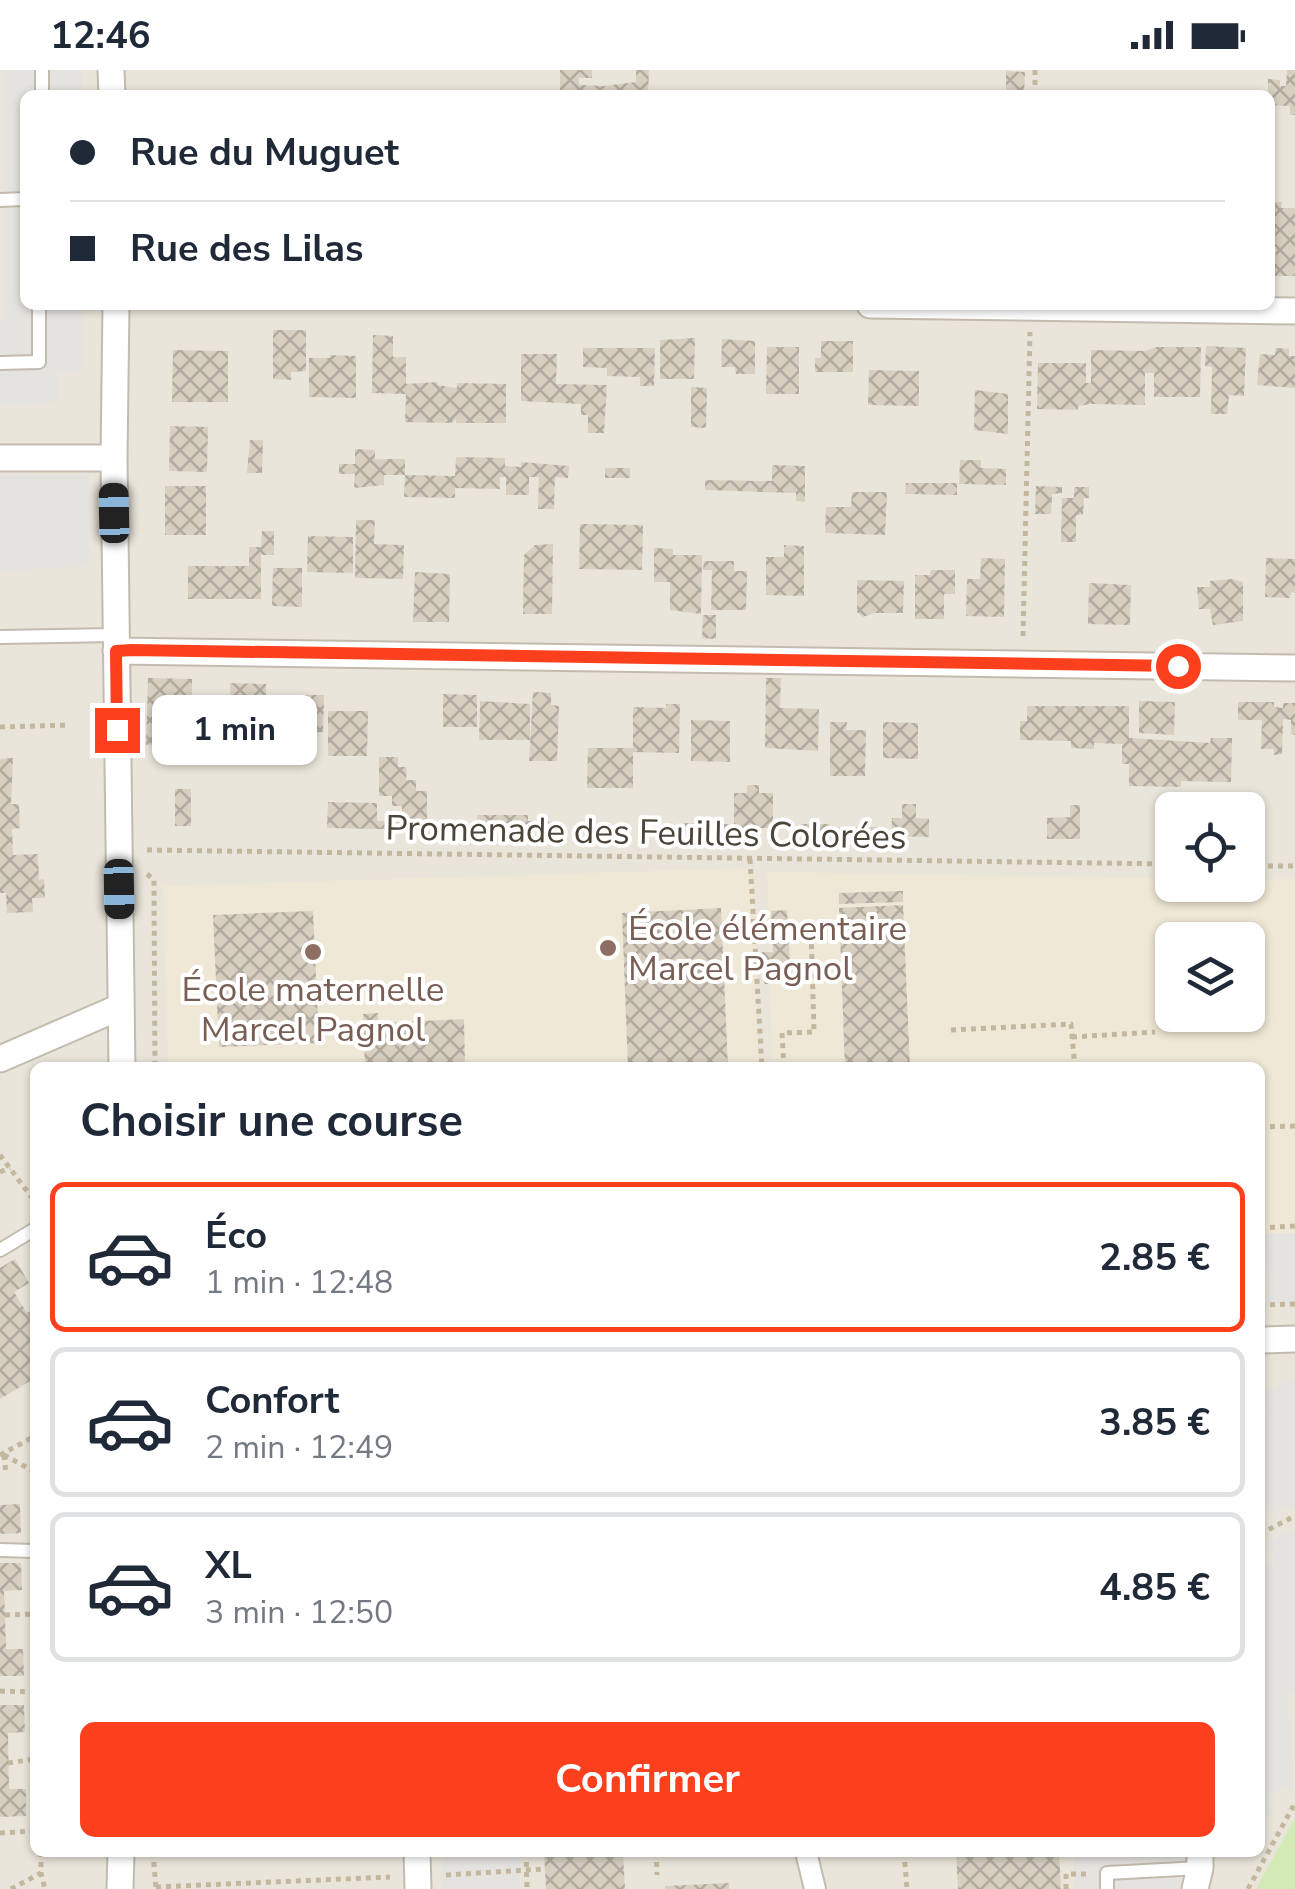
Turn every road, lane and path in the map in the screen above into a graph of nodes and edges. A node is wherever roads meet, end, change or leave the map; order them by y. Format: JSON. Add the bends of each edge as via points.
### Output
{"nodes":[{"id":1,"x":40,"y":310,"type":"edge"},
{"id":2,"x":116,"y":310,"type":"edge"},
{"id":3,"x":1030,"y":310,"type":"edge"},
{"id":4,"x":1207,"y":310,"type":"edge"},
{"id":5,"x":1295,"y":311,"type":"edge"},
{"id":6,"x":0,"y":363,"type":"edge"},
{"id":7,"x":0,"y":458,"type":"edge"},
{"id":8,"x":114,"y":458,"type":"junction"},
{"id":9,"x":0,"y":637,"type":"edge"},
{"id":10,"x":116,"y":643,"type":"junction"},
{"id":11,"x":1022,"y":664,"type":"junction"},
{"id":12,"x":1295,"y":668,"type":"edge"},
{"id":13,"x":70,"y":725,"type":"dead end"},
{"id":14,"x":0,"y":726,"type":"edge"},
{"id":15,"x":118,"y":850,"type":"junction"},
{"id":16,"x":750,"y":858,"type":"junction"},
{"id":17,"x":1155,"y":864,"type":"edge"},
{"id":18,"x":1265,"y":866,"type":"edge"},
{"id":19,"x":1295,"y":866,"type":"edge"},
{"id":20,"x":812,"y":930,"type":"dead end"},
{"id":21,"x":120,"y":1007,"type":"junction"},
{"id":22,"x":950,"y":1030,"type":"dead end"},
{"id":23,"x":1155,"y":1032,"type":"dead end"},
{"id":24,"x":1072,"y":1037,"type":"junction"},
{"id":25,"x":0,"y":1059,"type":"edge"},
{"id":26,"x":122,"y":1062,"type":"edge"},
{"id":27,"x":762,"y":1062,"type":"edge"},
{"id":28,"x":784,"y":1062,"type":"edge"},
{"id":29,"x":1074,"y":1062,"type":"edge"},
{"id":30,"x":1295,"y":1126,"type":"edge"},
{"id":31,"x":1265,"y":1127,"type":"edge"},
{"id":32,"x":0,"y":1155,"type":"edge"},
{"id":33,"x":10,"y":1168,"type":"junction"},
{"id":34,"x":0,"y":1172,"type":"edge"},
{"id":35,"x":30,"y":1195,"type":"edge"},
{"id":36,"x":1295,"y":1226,"type":"edge"},
{"id":37,"x":1265,"y":1228,"type":"edge"},
{"id":38,"x":30,"y":1231,"type":"edge"},
{"id":39,"x":0,"y":1250,"type":"edge"},
{"id":40,"x":1295,"y":1304,"type":"edge"},
{"id":41,"x":1265,"y":1305,"type":"edge"},
{"id":42,"x":1295,"y":1339,"type":"edge"},
{"id":43,"x":1265,"y":1340,"type":"edge"},
{"id":44,"x":30,"y":1439,"type":"edge"},
{"id":45,"x":2,"y":1455,"type":"edge"},
{"id":46,"x":30,"y":1469,"type":"edge"},
{"id":47,"x":6,"y":1474,"type":"dead end"},
{"id":48,"x":1295,"y":1516,"type":"edge"},
{"id":49,"x":1265,"y":1531,"type":"edge"},
{"id":50,"x":0,"y":1550,"type":"edge"},
{"id":51,"x":30,"y":1551,"type":"edge"},
{"id":52,"x":30,"y":1614,"type":"edge"},
{"id":53,"x":5,"y":1615,"type":"dead end"},
{"id":54,"x":0,"y":1691,"type":"edge"},
{"id":55,"x":30,"y":1692,"type":"edge"},
{"id":56,"x":30,"y":1760,"type":"edge"},
{"id":57,"x":8,"y":1763,"type":"dead end"},
{"id":58,"x":1295,"y":1804,"type":"edge"},
{"id":59,"x":30,"y":1830,"type":"edge"},
{"id":60,"x":0,"y":1833,"type":"edge"},
{"id":61,"x":42,"y":1857,"type":"edge"},
{"id":62,"x":121,"y":1857,"type":"edge"},
{"id":63,"x":153,"y":1857,"type":"edge"},
{"id":64,"x":526,"y":1857,"type":"edge"},
{"id":65,"x":656,"y":1857,"type":"edge"},
{"id":66,"x":807,"y":1857,"type":"edge"},
{"id":67,"x":904,"y":1857,"type":"edge"},
{"id":68,"x":543,"y":1869,"type":"dead end"},
{"id":69,"x":526,"y":1870,"type":"junction"},
{"id":70,"x":1198,"y":1870,"type":"edge"},
{"id":71,"x":418,"y":1872,"type":"edge"},
{"id":72,"x":41,"y":1873,"type":"junction"},
{"id":73,"x":1107,"y":1873,"type":"junction"},
{"id":74,"x":657,"y":1875,"type":"dead end"},
{"id":75,"x":156,"y":1888,"type":"edge"},
{"id":76,"x":11,"y":1889,"type":"edge"},
{"id":77,"x":45,"y":1889,"type":"edge"},
{"id":78,"x":120,"y":1889,"type":"edge"},
{"id":79,"x":527,"y":1889,"type":"edge"},
{"id":80,"x":815,"y":1889,"type":"edge"},
{"id":81,"x":907,"y":1889,"type":"edge"},
{"id":82,"x":1066,"y":1889,"type":"edge"},
{"id":83,"x":1107,"y":1889,"type":"edge"},
{"id":84,"x":1248,"y":1889,"type":"edge"}],
"edges":[{"from":1,"to":6,"type":"lane","via":[[39,362]]},
{"from":2,"to":8,"type":"street"},
{"from":3,"to":11,"type":"path"},
{"from":4,"to":5,"type":"street"},
{"from":7,"to":8,"type":"street"},
{"from":8,"to":10,"type":"street"},
{"from":9,"to":10,"type":"lane"},
{"from":10,"to":11,"type":"street"},
{"from":10,"to":15,"type":"street"},
{"from":11,"to":12,"type":"street"},
{"from":13,"to":14,"type":"path"},
{"from":15,"to":16,"type":"path","name":"Promenade des Feuilles Colorées"},
{"from":15,"to":21,"type":"street"},
{"from":16,"to":17,"type":"path","name":"Promenade des Feuilles Colorées"},
{"from":16,"to":27,"type":"path"},
{"from":18,"to":19,"type":"path"},
{"from":20,"to":28,"type":"path","via":[[814,1032],[782,1032]]},
{"from":21,"to":25,"type":"street"},
{"from":21,"to":26,"type":"street"},
{"from":22,"to":24,"type":"path","via":[[1072,1024]]},
{"from":23,"to":24,"type":"path"},
{"from":24,"to":29,"type":"path"},
{"from":30,"to":31,"type":"path"},
{"from":32,"to":33,"type":"path"},
{"from":33,"to":34,"type":"path"},
{"from":33,"to":35,"type":"path"},
{"from":36,"to":37,"type":"path"},
{"from":38,"to":39,"type":"lane"},
{"from":40,"to":41,"type":"path"},
{"from":42,"to":43,"type":"street"},
{"from":44,"to":45,"type":"path"},
{"from":45,"to":46,"type":"path"},
{"from":45,"to":47,"type":"path"},
{"from":48,"to":49,"type":"path"},
{"from":50,"to":51,"type":"lane"},
{"from":52,"to":53,"type":"path"},
{"from":54,"to":55,"type":"path"},
{"from":56,"to":57,"type":"path"},
{"from":58,"to":84,"type":"path"},
{"from":59,"to":60,"type":"path"},
{"from":61,"to":72,"type":"path"},
{"from":62,"to":78,"type":"street"},
{"from":63,"to":75,"type":"path"},
{"from":64,"to":69,"type":"path"},
{"from":65,"to":74,"type":"path"},
{"from":66,"to":80,"type":"street"},
{"from":67,"to":81,"type":"path"},
{"from":68,"to":69,"type":"path"},
{"from":69,"to":71,"type":"path"},
{"from":69,"to":79,"type":"path"},
{"from":70,"to":73,"type":"lane"},
{"from":71,"to":75,"type":"path"},
{"from":72,"to":76,"type":"path"},
{"from":72,"to":77,"type":"path"},
{"from":73,"to":82,"type":"path","via":[[1066,1874]]},
{"from":73,"to":83,"type":"lane"}]}
